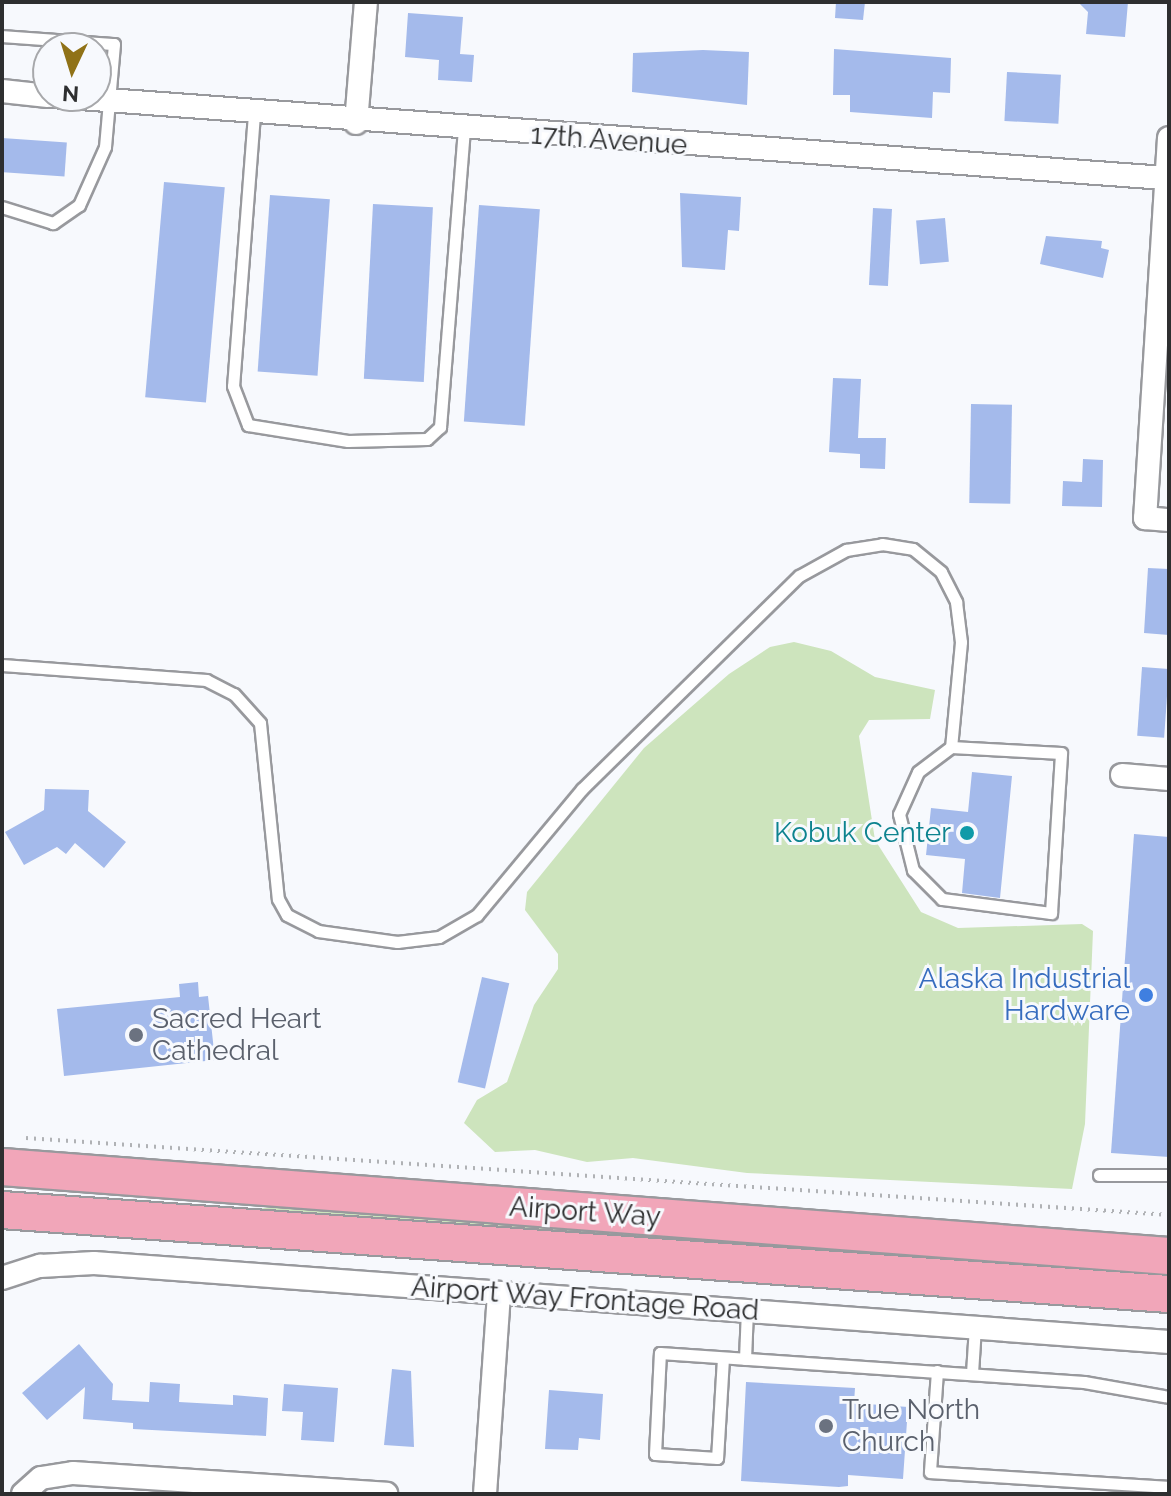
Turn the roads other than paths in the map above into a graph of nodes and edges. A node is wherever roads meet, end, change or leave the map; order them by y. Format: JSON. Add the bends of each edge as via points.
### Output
{"nodes":[{"id":1,"x":366,"y":2,"type":"edge"},
{"id":2,"x":2,"y":36,"type":"edge"},
{"id":3,"x":32,"y":38,"type":"edge"},
{"id":4,"x":112,"y":44,"type":"edge"},
{"id":5,"x":112,"y":67,"type":"edge"},
{"id":6,"x":2,"y":91,"type":"edge"},
{"id":7,"x":32,"y":94,"type":"edge"},
{"id":8,"x":112,"y":101,"type":"edge"},
{"id":9,"x":107,"y":112,"type":"edge"},
{"id":10,"x":254,"y":114,"type":"junction"},
{"id":11,"x":356,"y":123,"type":"junction"},
{"id":12,"x":464,"y":130,"type":"junction"},
{"id":13,"x":1169,"y":138,"type":"edge"},
{"id":14,"x":1165,"y":178,"type":"junction"},
{"id":15,"x":2,"y":207,"type":"edge"},
{"id":16,"x":1169,"y":520,"type":"edge"},
{"id":17,"x":2,"y":665,"type":"edge"},
{"id":18,"x":951,"y":747,"type":"junction"},
{"id":19,"x":1122,"y":775,"type":"dead end"},
{"id":20,"x":1169,"y":779,"type":"edge"},
{"id":21,"x":9,"y":1153,"type":"edge"},
{"id":22,"x":1099,"y":1175,"type":"dead end"},
{"id":23,"x":1169,"y":1175,"type":"edge"},
{"id":24,"x":2,"y":1210,"type":"edge"},
{"id":25,"x":1169,"y":1256,"type":"edge"},
{"id":26,"x":2,"y":1278,"type":"edge"},
{"id":27,"x":499,"y":1294,"type":"junction"},
{"id":28,"x":1169,"y":1294,"type":"edge"},
{"id":29,"x":747,"y":1309,"type":"junction"},
{"id":30,"x":975,"y":1326,"type":"junction"},
{"id":31,"x":1169,"y":1342,"type":"edge"},
{"id":32,"x":723,"y":1358,"type":"junction"},
{"id":33,"x":745,"y":1359,"type":"junction"},
{"id":34,"x":937,"y":1371,"type":"junction"},
{"id":35,"x":972,"y":1373,"type":"junction"},
{"id":36,"x":1169,"y":1397,"type":"edge"},
{"id":37,"x":1169,"y":1487,"type":"edge"},
{"id":38,"x":26,"y":1489,"type":"edge"},
{"id":39,"x":253,"y":1490,"type":"edge"},
{"id":40,"x":386,"y":1494,"type":"edge"},
{"id":41,"x":485,"y":1494,"type":"edge"}],
"edges":[{"from":1,"to":11,"type":"street"},
{"from":2,"to":3,"type":"lane"},
{"from":4,"to":5,"type":"lane"},
{"from":6,"to":7,"type":"street","name":"17th Avenue"},
{"from":8,"to":10,"type":"street","name":"17th Avenue"},
{"from":9,"to":15,"type":"lane","via":[[96,178],[79,205],[53,223]]},
{"from":10,"to":11,"type":"street","name":"17th Avenue"},
{"from":10,"to":12,"type":"lane","via":[[233,386],[248,425],[348,441],[427,439],[440,427]]},
{"from":11,"to":12,"type":"street","name":"17th Avenue"},
{"from":12,"to":14,"type":"street","name":"17th Avenue"},
{"from":13,"to":14,"type":"street"},
{"from":14,"to":16,"type":"street","via":[[1145,518]]},
{"from":17,"to":18,"type":"lane","via":[[206,680],[234,694],[260,723],[278,899],[287,915],[318,931],[397,942],[439,937],[477,915],[582,789],[799,576],[846,550],[882,544],[913,549],[941,572],[956,602],[961,642]]},
{"from":18,"to":18,"type":"lane","via":[[1061,753],[1051,913],[942,899],[913,870],[899,814],[918,772]]},
{"from":19,"to":20,"type":"street"},
{"from":21,"to":25,"type":"main road","name":"Airport Way"},
{"from":22,"to":23,"type":"lane"},
{"from":24,"to":28,"type":"main road","name":"Airport Way"},
{"from":26,"to":27,"type":"street","name":"Airport Way Frontage Road","via":[[40,1266],[94,1263]]},
{"from":27,"to":29,"type":"street","name":"Airport Way Frontage Road"},
{"from":27,"to":41,"type":"street"},
{"from":29,"to":30,"type":"street","name":"Airport Way Frontage Road"},
{"from":29,"to":33,"type":"lane"},
{"from":30,"to":31,"type":"street","name":"Airport Way Frontage Road"},
{"from":30,"to":35,"type":"lane"},
{"from":32,"to":32,"type":"lane","via":[[660,1353],[655,1454],[717,1458]]},
{"from":32,"to":33,"type":"lane"},
{"from":33,"to":34,"type":"lane"},
{"from":34,"to":35,"type":"lane"},
{"from":34,"to":37,"type":"lane","via":[[930,1472]]},
{"from":35,"to":36,"type":"lane"},
{"from":38,"to":39,"type":"street","via":[[73,1473]]},
{"from":39,"to":40,"type":"street"}]}
